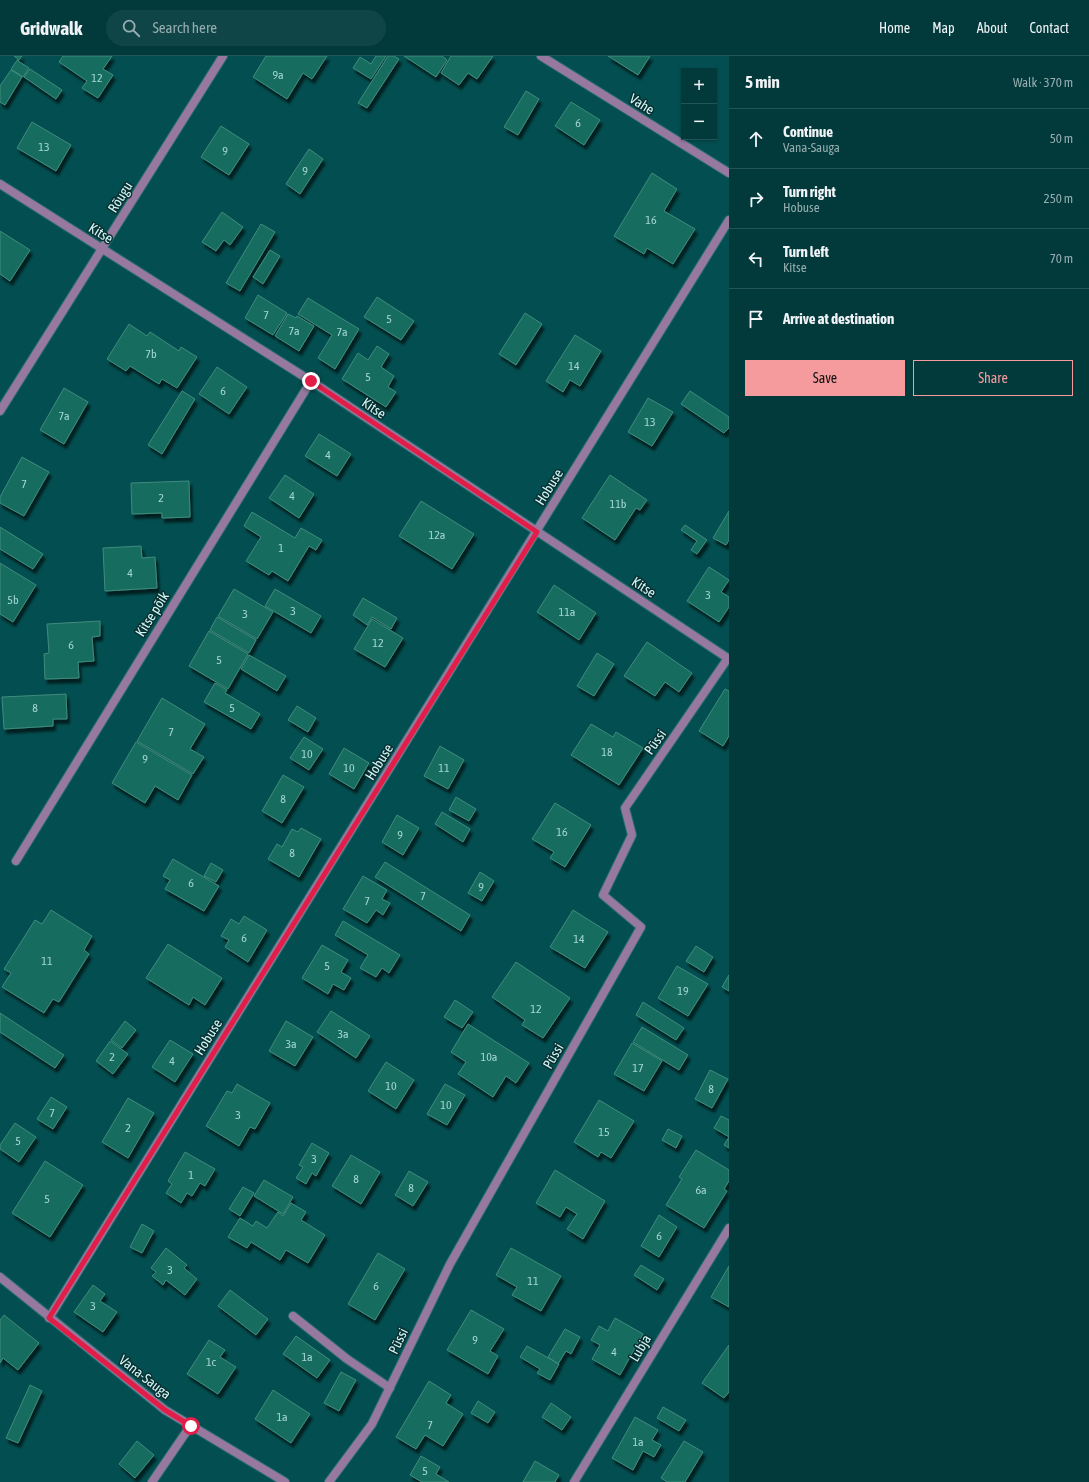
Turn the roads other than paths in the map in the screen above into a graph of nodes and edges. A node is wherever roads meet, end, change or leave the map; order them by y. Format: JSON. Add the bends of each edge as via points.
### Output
{"nodes":[{"id":1,"x":223,"y":56,"type":"edge"},
{"id":2,"x":541,"y":56,"type":"edge"},
{"id":3,"x":729,"y":173,"type":"edge"},
{"id":4,"x":0,"y":184,"type":"edge"},
{"id":5,"x":729,"y":220,"type":"edge"},
{"id":6,"x":103,"y":250,"type":"junction"},
{"id":7,"x":311,"y":381,"type":"junction"},
{"id":8,"x":0,"y":411,"type":"edge"},
{"id":9,"x":537,"y":532,"type":"junction"},
{"id":10,"x":729,"y":659,"type":"edge"},
{"id":11,"x":16,"y":861,"type":"dead end"},
{"id":12,"x":729,"y":1228,"type":"edge"},
{"id":13,"x":0,"y":1276,"type":"edge"},
{"id":14,"x":293,"y":1316,"type":"dead end"},
{"id":15,"x":49,"y":1318,"type":"junction"},
{"id":16,"x":390,"y":1388,"type":"junction"},
{"id":17,"x":191,"y":1426,"type":"junction"},
{"id":18,"x":152,"y":1482,"type":"edge"},
{"id":19,"x":285,"y":1482,"type":"edge"},
{"id":20,"x":329,"y":1482,"type":"edge"},
{"id":21,"x":574,"y":1482,"type":"edge"}],
"edges":[{"from":1,"to":6,"type":"street","name":"Rõugu"},
{"from":2,"to":3,"type":"street","name":"Vahe"},
{"from":4,"to":6,"type":"street","name":"Kitse"},
{"from":5,"to":9,"type":"street","name":"Hobuse"},
{"from":6,"to":7,"type":"street","name":"Kitse"},
{"from":6,"to":8,"type":"street","name":"Rõugu"},
{"from":7,"to":9,"type":"street","name":"Kitse"},
{"from":7,"to":11,"type":"street","name":"Kitse põik"},
{"from":9,"to":10,"type":"street","name":"Kitse"},
{"from":9,"to":15,"type":"street","name":"Hobuse"},
{"from":10,"to":16,"type":"street","name":"Püssi","via":[[625,808],[632,835],[603,895],[641,927],[450,1264]]},
{"from":12,"to":21,"type":"street","name":"Lubja"},
{"from":13,"to":15,"type":"street","name":"Vana-Sauga"},
{"from":14,"to":16,"type":"street","via":[[347,1359]]},
{"from":15,"to":17,"type":"street","name":"Vana-Sauga","via":[[165,1410]]},
{"from":16,"to":20,"type":"street","name":"Püssi","via":[[372,1424]]},
{"from":17,"to":18,"type":"street"},
{"from":17,"to":19,"type":"street","name":"Vana-Sauga"}]}
